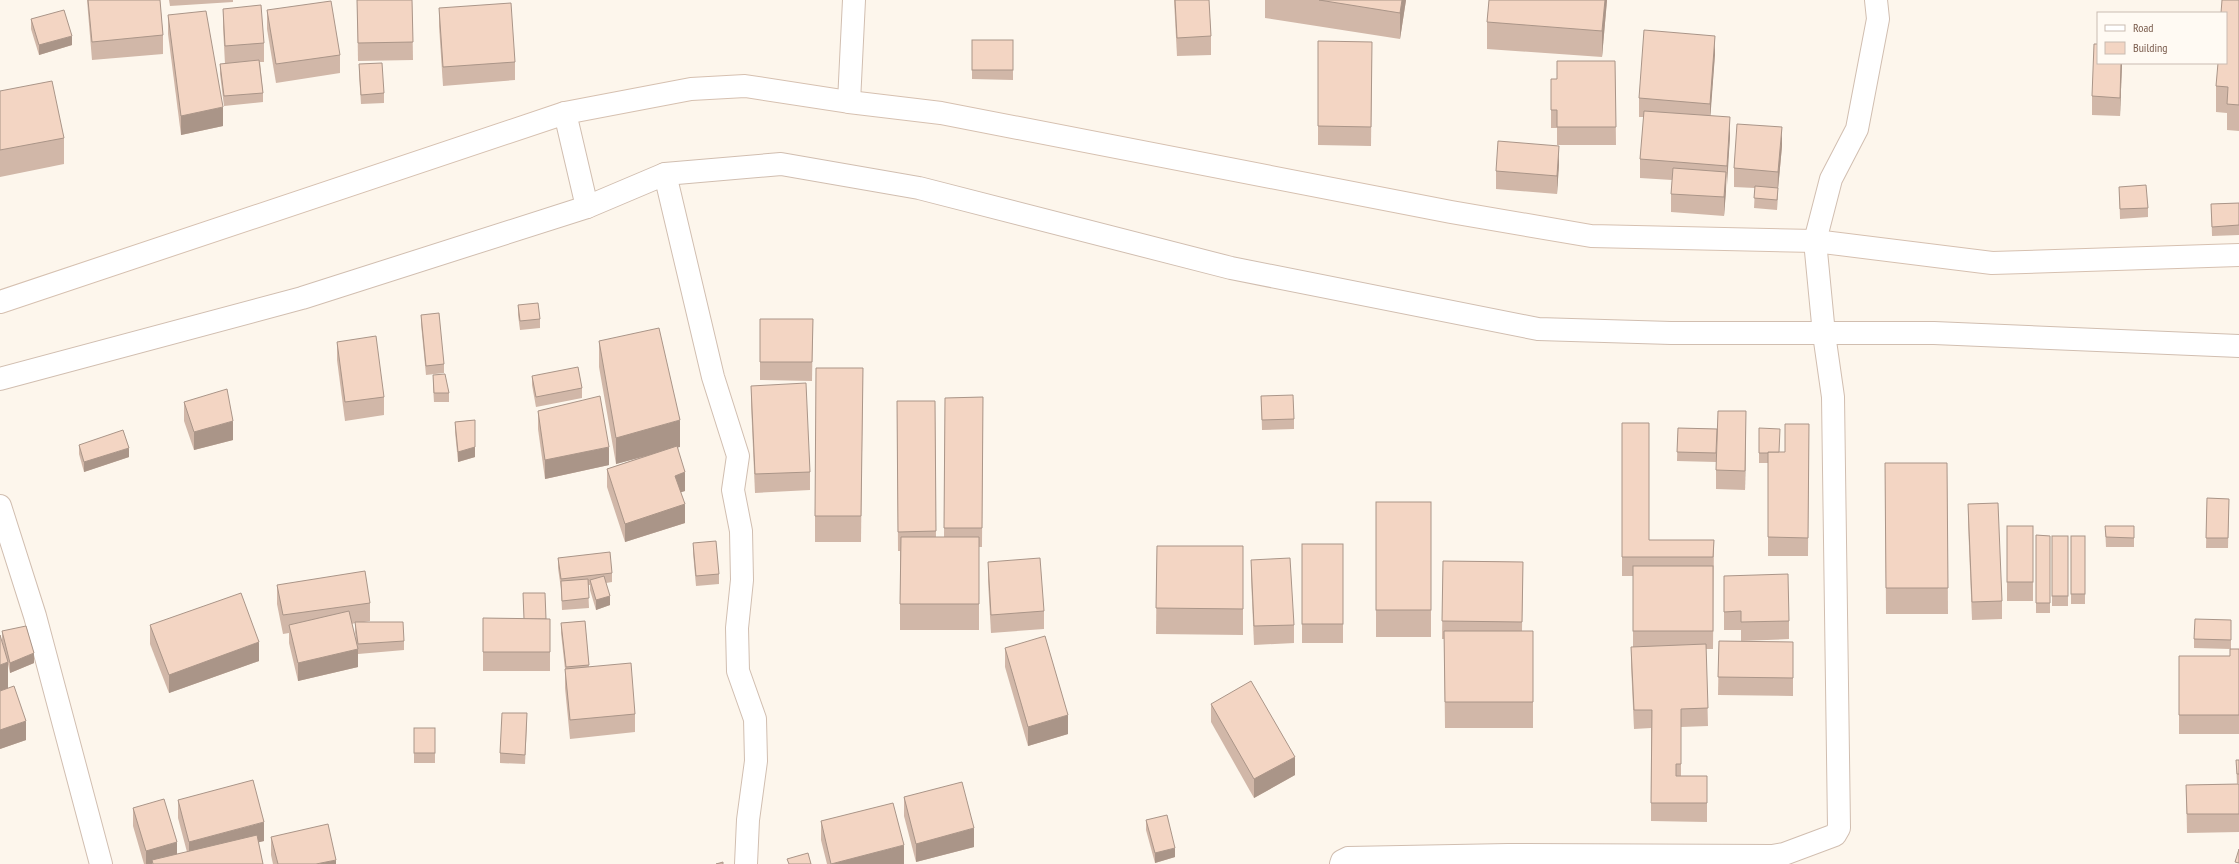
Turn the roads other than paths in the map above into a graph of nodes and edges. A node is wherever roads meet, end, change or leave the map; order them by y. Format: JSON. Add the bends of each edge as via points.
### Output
{"nodes":[{"id":1,"x":854,"y":0,"type":"edge"},
{"id":2,"x":1876,"y":0,"type":"edge"},
{"id":3,"x":849,"y":102,"type":"junction"},
{"id":4,"x":565,"y":113,"type":"junction"},
{"id":5,"x":665,"y":174,"type":"junction"},
{"id":6,"x":587,"y":207,"type":"junction"},
{"id":7,"x":1815,"y":241,"type":"junction"},
{"id":8,"x":2239,"y":255,"type":"edge"},
{"id":9,"x":0,"y":302,"type":"edge"},
{"id":10,"x":1824,"y":334,"type":"junction"},
{"id":11,"x":2239,"y":346,"type":"edge"},
{"id":12,"x":0,"y":379,"type":"edge"},
{"id":13,"x":0,"y":506,"type":"edge"},
{"id":14,"x":101,"y":864,"type":"edge"},
{"id":15,"x":746,"y":864,"type":"edge"},
{"id":16,"x":1341,"y":864,"type":"edge"}],
"edges":[{"from":1,"to":3,"type":"street"},
{"from":2,"to":7,"type":"street","via":[[1878,19],[1857,129],[1831,179]]},
{"from":3,"to":4,"type":"street","via":[[745,86],[691,89]]},
{"from":3,"to":7,"type":"street","via":[[941,113],[1451,212],[1591,236]]},
{"from":4,"to":6,"type":"street"},
{"from":4,"to":9,"type":"street"},
{"from":5,"to":6,"type":"street"},
{"from":5,"to":10,"type":"street","via":[[781,164],[911,187],[1231,268],[1538,330]]},
{"from":5,"to":15,"type":"street","via":[[713,377],[738,456],[733,490],[741,531],[742,580],[737,628],[738,671],[755,719],[756,733],[756,761],[748,820]]},
{"from":6,"to":12,"type":"street","via":[[302,298]]},
{"from":7,"to":8,"type":"street","via":[[1992,263]]},
{"from":7,"to":10,"type":"street"},
{"from":10,"to":11,"type":"street","via":[[1934,333]]},
{"from":10,"to":16,"type":"street","via":[[1833,397],[1839,828],[1835,834],[1827,839],[1772,856],[1348,858]]},
{"from":13,"to":14,"type":"street","via":[[35,616]]}]}
